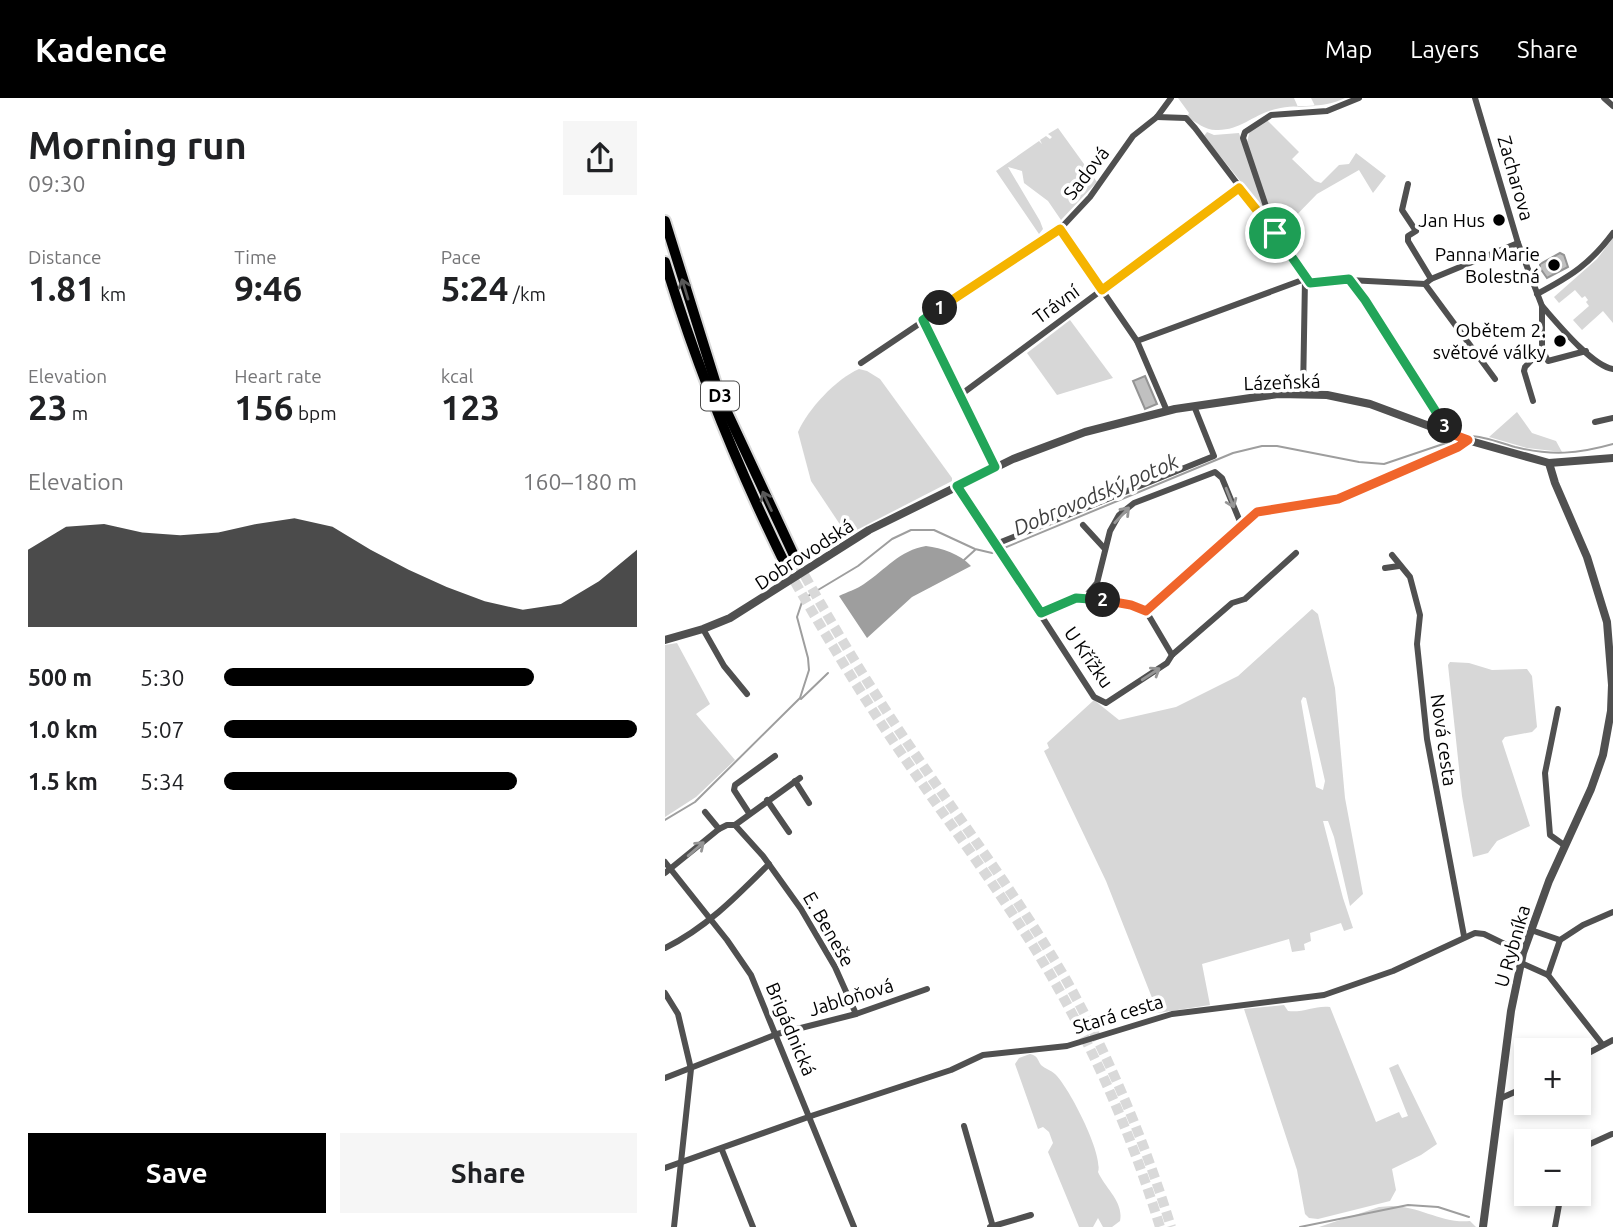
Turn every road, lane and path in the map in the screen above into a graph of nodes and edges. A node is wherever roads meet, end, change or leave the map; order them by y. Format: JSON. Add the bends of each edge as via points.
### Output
{"nodes":[{"id":1,"x":1171,"y":98,"type":"edge"},
{"id":2,"x":1359,"y":98,"type":"edge"},
{"id":3,"x":1475,"y":98,"type":"edge"},
{"id":4,"x":1604,"y":98,"type":"edge"},
{"id":5,"x":1613,"y":106,"type":"edge"},
{"id":6,"x":1157,"y":117,"type":"junction"},
{"id":7,"x":1408,"y":184,"type":"dead end"},
{"id":8,"x":1239,"y":188,"type":"junction"},
{"id":9,"x":665,"y":221,"type":"edge"},
{"id":10,"x":1060,"y":229,"type":"junction"},
{"id":11,"x":1275,"y":233,"type":"junction"},
{"id":12,"x":1613,"y":233,"type":"edge"},
{"id":13,"x":1518,"y":243,"type":"junction"},
{"id":14,"x":665,"y":262,"type":"edge"},
{"id":15,"x":1305,"y":279,"type":"junction"},
{"id":16,"x":1349,"y":279,"type":"junction"},
{"id":17,"x":1428,"y":281,"type":"junction"},
{"id":18,"x":1102,"y":290,"type":"junction"},
{"id":19,"x":1537,"y":294,"type":"junction"},
{"id":20,"x":1542,"y":306,"type":"junction"},
{"id":21,"x":923,"y":320,"type":"junction"},
{"id":22,"x":1137,"y":341,"type":"junction"},
{"id":23,"x":1542,"y":349,"type":"junction"},
{"id":24,"x":1586,"y":351,"type":"junction"},
{"id":25,"x":861,"y":363,"type":"dead end"},
{"id":26,"x":1613,"y":369,"type":"edge"},
{"id":27,"x":1495,"y":379,"type":"dead end"},
{"id":28,"x":1303,"y":393,"type":"junction"},
{"id":29,"x":959,"y":396,"type":"junction"},
{"id":30,"x":1534,"y":401,"type":"dead end"},
{"id":31,"x":1193,"y":406,"type":"junction"},
{"id":32,"x":1167,"y":411,"type":"junction"},
{"id":33,"x":1613,"y":418,"type":"edge"},
{"id":34,"x":1595,"y":422,"type":"dead end"},
{"id":35,"x":1453,"y":435,"type":"junction"},
{"id":36,"x":1468,"y":440,"type":"junction"},
{"id":37,"x":1613,"y":458,"type":"edge"},
{"id":38,"x":1549,"y":463,"type":"junction"},
{"id":39,"x":995,"y":467,"type":"junction"},
{"id":40,"x":957,"y":486,"type":"junction"},
{"id":41,"x":1241,"y":524,"type":"junction"},
{"id":42,"x":1083,"y":525,"type":"dead end"},
{"id":43,"x":997,"y":545,"type":"junction"},
{"id":44,"x":1105,"y":549,"type":"junction"},
{"id":45,"x":1296,"y":553,"type":"dead end"},
{"id":46,"x":1392,"y":555,"type":"dead end"},
{"id":47,"x":1399,"y":566,"type":"junction"},
{"id":48,"x":1385,"y":568,"type":"dead end"},
{"id":49,"x":1085,"y":597,"type":"junction"},
{"id":50,"x":1146,"y":611,"type":"junction"},
{"id":51,"x":1041,"y":613,"type":"junction"},
{"id":52,"x":704,"y":632,"type":"junction"},
{"id":53,"x":665,"y":640,"type":"edge"},
{"id":54,"x":1173,"y":655,"type":"junction"},
{"id":55,"x":1613,"y":685,"type":"edge"},
{"id":56,"x":747,"y":694,"type":"dead end"},
{"id":57,"x":1559,"y":709,"type":"dead end"},
{"id":58,"x":1612,"y":711,"type":"edge"},
{"id":59,"x":775,"y":756,"type":"dead end"},
{"id":60,"x":767,"y":800,"type":"junction"},
{"id":61,"x":809,"y":803,"type":"dead end"},
{"id":62,"x":705,"y":812,"type":"dead end"},
{"id":63,"x":749,"y":813,"type":"junction"},
{"id":64,"x":735,"y":825,"type":"junction"},
{"id":65,"x":719,"y":829,"type":"junction"},
{"id":66,"x":789,"y":832,"type":"dead end"},
{"id":67,"x":1565,"y":845,"type":"junction"},
{"id":68,"x":665,"y":862,"type":"edge"},
{"id":69,"x":769,"y":864,"type":"junction"},
{"id":70,"x":668,"y":871,"type":"edge"},
{"id":71,"x":1613,"y":912,"type":"edge"},
{"id":72,"x":711,"y":919,"type":"junction"},
{"id":73,"x":1531,"y":930,"type":"junction"},
{"id":74,"x":1464,"y":936,"type":"junction"},
{"id":75,"x":1560,"y":940,"type":"junction"},
{"id":76,"x":665,"y":948,"type":"edge"},
{"id":77,"x":1523,"y":953,"type":"junction"},
{"id":78,"x":1521,"y":963,"type":"junction"},
{"id":79,"x":1548,"y":975,"type":"junction"},
{"id":80,"x":927,"y":989,"type":"dead end"},
{"id":81,"x":665,"y":993,"type":"edge"},
{"id":82,"x":856,"y":1014,"type":"junction"},
{"id":83,"x":778,"y":1034,"type":"junction"},
{"id":84,"x":1613,"y":1041,"type":"edge"},
{"id":85,"x":1602,"y":1044,"type":"junction"},
{"id":86,"x":1591,"y":1051,"type":"edge"},
{"id":87,"x":691,"y":1069,"type":"junction"},
{"id":88,"x":665,"y":1078,"type":"edge"},
{"id":89,"x":1514,"y":1092,"type":"edge"},
{"id":90,"x":1499,"y":1099,"type":"junction"},
{"id":91,"x":810,"y":1116,"type":"junction"},
{"id":92,"x":964,"y":1126,"type":"dead end"},
{"id":93,"x":1608,"y":1126,"type":"dead end"},
{"id":94,"x":1612,"y":1135,"type":"edge"},
{"id":95,"x":1591,"y":1144,"type":"edge"},
{"id":96,"x":722,"y":1150,"type":"junction"},
{"id":97,"x":681,"y":1163,"type":"junction"},
{"id":98,"x":665,"y":1168,"type":"edge"},
{"id":99,"x":1558,"y":1206,"type":"edge"},
{"id":100,"x":1031,"y":1215,"type":"dead end"},
{"id":101,"x":674,"y":1227,"type":"edge"},
{"id":102,"x":753,"y":1227,"type":"edge"},
{"id":103,"x":854,"y":1227,"type":"edge"},
{"id":104,"x":992,"y":1227,"type":"edge"},
{"id":105,"x":1483,"y":1227,"type":"edge"},
{"id":106,"x":1555,"y":1227,"type":"edge"}],
"edges":[{"from":1,"to":6,"type":"street","name":"Sadová"},
{"from":2,"to":11,"type":"street","via":[[1331,110],[1271,115],[1245,132],[1246,148]]},
{"from":3,"to":13,"type":"street","name":"Zacharova"},
{"from":4,"to":5,"type":"street"},
{"from":6,"to":8,"type":"street","via":[[1186,118]]},
{"from":6,"to":10,"type":"street","name":"Sadová","via":[[1133,136],[1090,197]]},
{"from":7,"to":17,"type":"street","via":[[1402,210],[1416,231],[1408,241]]},
{"from":8,"to":11,"type":"street"},
{"from":8,"to":18,"type":"street","name":"Trávní"},
{"from":14,"to":9,"type":"highway","number":"D3","one_way":true,"via":[[712,403],[739,467],[792,565],[720,397]]},
{"from":10,"to":18,"type":"street"},
{"from":10,"to":21,"type":"street","name":"Sadová"},
{"from":11,"to":15,"type":"street"},
{"from":12,"to":19,"type":"street","via":[[1575,274]]},
{"from":13,"to":17,"type":"street"},
{"from":13,"to":19,"type":"street","name":"Zacharova"},
{"from":15,"to":16,"type":"street","via":[[1310,283]]},
{"from":15,"to":22,"type":"street"},
{"from":15,"to":28,"type":"street"},
{"from":16,"to":17,"type":"street"},
{"from":16,"to":35,"type":"street"},
{"from":17,"to":27,"type":"street"},
{"from":18,"to":22,"type":"street"},
{"from":18,"to":29,"type":"street","name":"Trávní"},
{"from":19,"to":20,"type":"street","name":"Zacharova"},
{"from":20,"to":23,"type":"street","name":"Zacharova"},
{"from":20,"to":24,"type":"street","name":"Zacharova"},
{"from":21,"to":25,"type":"street","name":"Sadová"},
{"from":21,"to":29,"type":"street"},
{"from":22,"to":32,"type":"street"},
{"from":23,"to":24,"type":"street","via":[[1549,361]]},
{"from":23,"to":30,"type":"street","via":[[1524,371]]},
{"from":24,"to":26,"type":"street","name":"Zacharova"},
{"from":28,"to":31,"type":"street","name":"Lázeňská"},
{"from":28,"to":35,"type":"street","name":"Lázeňská","via":[[1370,404]]},
{"from":29,"to":39,"type":"street"},
{"from":31,"to":32,"type":"street","name":"Lázeňská"},
{"from":31,"to":43,"type":"street","via":[[1214,456]]},
{"from":32,"to":39,"type":"street","name":"Lázeňská","via":[[1085,432]]},
{"from":33,"to":34,"type":"street"},
{"from":35,"to":36,"type":"street","name":"Lázeňská"},
{"from":36,"to":38,"type":"street","name":"Lázeňská"},
{"from":36,"to":41,"type":"street","via":[[1338,499],[1263,509]]},
{"from":37,"to":38,"type":"street","name":"Lázeňská"},
{"from":38,"to":55,"type":"street","name":"U Rybníka","via":[[1607,622]]},
{"from":39,"to":40,"type":"street","name":"Lázeňská"},
{"from":40,"to":43,"type":"street","name":"U Křížku"},
{"from":40,"to":52,"type":"street","name":"Dobrovodská","via":[[869,530]]},
{"from":44,"to":41,"type":"street","one_way":true,"via":[[1119,515],[1134,503],[1212,472],[1217,473]]},
{"from":41,"to":50,"type":"street"},
{"from":42,"to":44,"type":"street"},
{"from":43,"to":51,"type":"street","name":"U Křížku"},
{"from":44,"to":49,"type":"street","via":[[1097,583]]},
{"from":45,"to":54,"type":"street","name":"U Křížku"},
{"from":46,"to":47,"type":"street","name":"Nová cesta"},
{"from":47,"to":48,"type":"street"},
{"from":47,"to":74,"type":"street","name":"Nová cesta","via":[[1410,577],[1420,615],[1417,644],[1427,739]]},
{"from":49,"to":50,"type":"street"},
{"from":49,"to":51,"type":"street"},
{"from":50,"to":54,"type":"street"},
{"from":51,"to":54,"type":"street","name":"U Křížku","one_way":true,"via":[[1100,701],[1106,703]]},
{"from":52,"to":53,"type":"street","name":"Dobrovodská"},
{"from":52,"to":56,"type":"street"},
{"from":55,"to":58,"type":"street","name":"U Rybníka"},
{"from":57,"to":67,"type":"street","via":[[1545,772],[1550,835]]},
{"from":58,"to":67,"type":"street","name":"U Rybníka","via":[[1603,755]]},
{"from":59,"to":63,"type":"street","via":[[735,785]]},
{"from":60,"to":61,"type":"street","via":[[797,779]]},
{"from":60,"to":63,"type":"street"},
{"from":60,"to":66,"type":"street"},
{"from":62,"to":65,"type":"street"},
{"from":63,"to":64,"type":"street"},
{"from":64,"to":65,"type":"street"},
{"from":64,"to":69,"type":"street","name":"E. Beneše"},
{"from":70,"to":65,"type":"street","one_way":true},
{"from":67,"to":73,"type":"street","name":"U Rybníka"},
{"from":68,"to":70,"type":"street","name":"Brigádnická"},
{"from":69,"to":72,"type":"street"},
{"from":69,"to":82,"type":"street","name":"E. Beneše","via":[[811,925]]},
{"from":70,"to":72,"type":"street","name":"Brigádnická"},
{"from":71,"to":75,"type":"street"},
{"from":72,"to":76,"type":"street"},
{"from":72,"to":83,"type":"street","name":"Brigádnická","via":[[751,975]]},
{"from":73,"to":75,"type":"street"},
{"from":73,"to":77,"type":"street","name":"U Rybníka"},
{"from":74,"to":77,"type":"street","via":[[1485,933]]},
{"from":74,"to":91,"type":"street","name":"Stará cesta","via":[[1393,971],[1324,995],[1172,1014],[1067,1046],[983,1055],[951,1070]]},
{"from":75,"to":79,"type":"street"},
{"from":77,"to":78,"type":"street","name":"U Rybníka"},
{"from":78,"to":79,"type":"street"},
{"from":78,"to":90,"type":"street","name":"U Rybníka"},
{"from":79,"to":85,"type":"street"},
{"from":80,"to":82,"type":"street","name":"Jabloňová"},
{"from":81,"to":87,"type":"street","via":[[678,1014]]},
{"from":82,"to":83,"type":"street","name":"Jabloňová"},
{"from":83,"to":87,"type":"street","name":"Jabloňová"},
{"from":83,"to":91,"type":"street","name":"Brigádnická"},
{"from":84,"to":85,"type":"street"},
{"from":85,"to":86,"type":"street"},
{"from":87,"to":88,"type":"street","name":"Jabloňová"},
{"from":87,"to":97,"type":"street"},
{"from":89,"to":90,"type":"street"},
{"from":90,"to":105,"type":"street","name":"U Rybníka"},
{"from":91,"to":96,"type":"street","name":"Stará cesta"},
{"from":91,"to":103,"type":"street","name":"Brigádnická"},
{"from":92,"to":104,"type":"street"},
{"from":93,"to":94,"type":"street"},
{"from":94,"to":95,"type":"street"},
{"from":96,"to":97,"type":"street","name":"Stará cesta"},
{"from":96,"to":102,"type":"street"},
{"from":97,"to":98,"type":"street","name":"Stará cesta"},
{"from":97,"to":101,"type":"street"},
{"from":99,"to":106,"type":"street"},
{"from":100,"to":104,"type":"street"}]}
